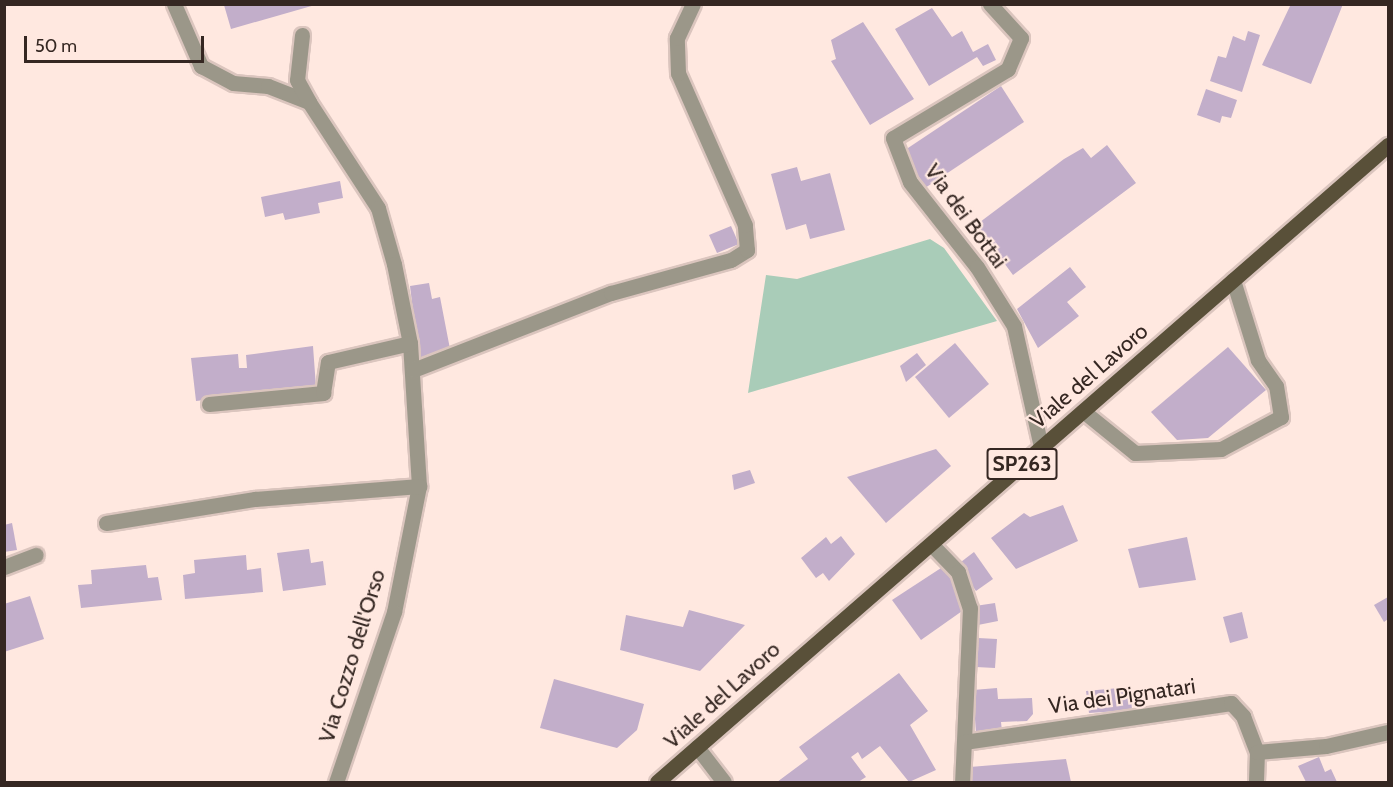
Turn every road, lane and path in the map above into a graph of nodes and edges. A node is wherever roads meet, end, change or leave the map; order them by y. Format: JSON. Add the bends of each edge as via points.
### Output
{"nodes":[{"id":1,"x":174,"y":4,"type":"edge"},
{"id":2,"x":693,"y":4,"type":"edge"},
{"id":3,"x":990,"y":4,"type":"edge"},
{"id":4,"x":302,"y":35,"type":"dead end"},
{"id":5,"x":309,"y":102,"type":"junction"},
{"id":6,"x":1389,"y":145,"type":"edge"},
{"id":7,"x":1233,"y":280,"type":"junction"},
{"id":8,"x":410,"y":343,"type":"junction"},
{"id":9,"x":412,"y":370,"type":"junction"},
{"id":10,"x":209,"y":404,"type":"dead end"},
{"id":11,"x":1083,"y":411,"type":"junction"},
{"id":12,"x":1041,"y":447,"type":"junction"},
{"id":13,"x":419,"y":486,"type":"junction"},
{"id":14,"x":106,"y":523,"type":"dead end"},
{"id":15,"x":931,"y":544,"type":"junction"},
{"id":16,"x":36,"y":555,"type":"dead end"},
{"id":17,"x":4,"y":567,"type":"edge"},
{"id":18,"x":1389,"y":732,"type":"edge"},
{"id":19,"x":964,"y":742,"type":"junction"},
{"id":20,"x":697,"y":747,"type":"junction"},
{"id":21,"x":1257,"y":752,"type":"junction"},
{"id":22,"x":336,"y":783,"type":"edge"},
{"id":23,"x":657,"y":783,"type":"edge"},
{"id":24,"x":724,"y":783,"type":"edge"},
{"id":25,"x":962,"y":783,"type":"edge"},
{"id":26,"x":1256,"y":783,"type":"edge"}],
"edges":[{"from":1,"to":5,"type":"street","via":[[201,66],[233,83],[268,86]]},
{"from":2,"to":9,"type":"street","via":[[677,38],[678,73],[689,109],[745,225],[747,250],[731,260],[611,293]]},
{"from":3,"to":12,"type":"street","name":"Via dei Bottai","via":[[1021,38],[1008,69],[893,138],[910,182],[977,267],[1014,326]]},
{"from":4,"to":5,"type":"street","name":"Via Cozzo dell'Orso","via":[[297,80]]},
{"from":5,"to":8,"type":"street","name":"Via Cozzo dell'Orso","via":[[378,208]]},
{"from":6,"to":7,"type":"main road","name":"Viale del Lavoro","number":"SP263"},
{"from":7,"to":11,"type":"main road","name":"Viale del Lavoro","number":"SP263"},
{"from":7,"to":11,"type":"street","via":[[1258,360],[1276,386],[1281,417],[1221,449],[1135,453]]},
{"from":8,"to":9,"type":"street","name":"Via Cozzo dell'Orso"},
{"from":8,"to":10,"type":"street","via":[[328,362],[323,393]]},
{"from":9,"to":13,"type":"street","name":"Via Cozzo dell'Orso"},
{"from":11,"to":12,"type":"main road","name":"Viale del Lavoro","number":"SP263"},
{"from":12,"to":15,"type":"main road","name":"Viale del Lavoro","number":"SP263"},
{"from":13,"to":14,"type":"street","via":[[255,499]]},
{"from":13,"to":22,"type":"street","name":"Via Cozzo dell'Orso","via":[[394,612]]},
{"from":15,"to":19,"type":"street","via":[[958,572],[970,608]]},
{"from":15,"to":20,"type":"main road","name":"Viale del Lavoro","number":"SP263"},
{"from":16,"to":17,"type":"street"},
{"from":18,"to":21,"type":"street","via":[[1326,746]]},
{"from":19,"to":21,"type":"street","name":"Via dei Pignatari","via":[[1231,703],[1244,716]]},
{"from":19,"to":25,"type":"street"},
{"from":20,"to":23,"type":"main road","name":"Viale del Lavoro","number":"SP263"},
{"from":20,"to":24,"type":"street"},
{"from":21,"to":26,"type":"street"}]}
